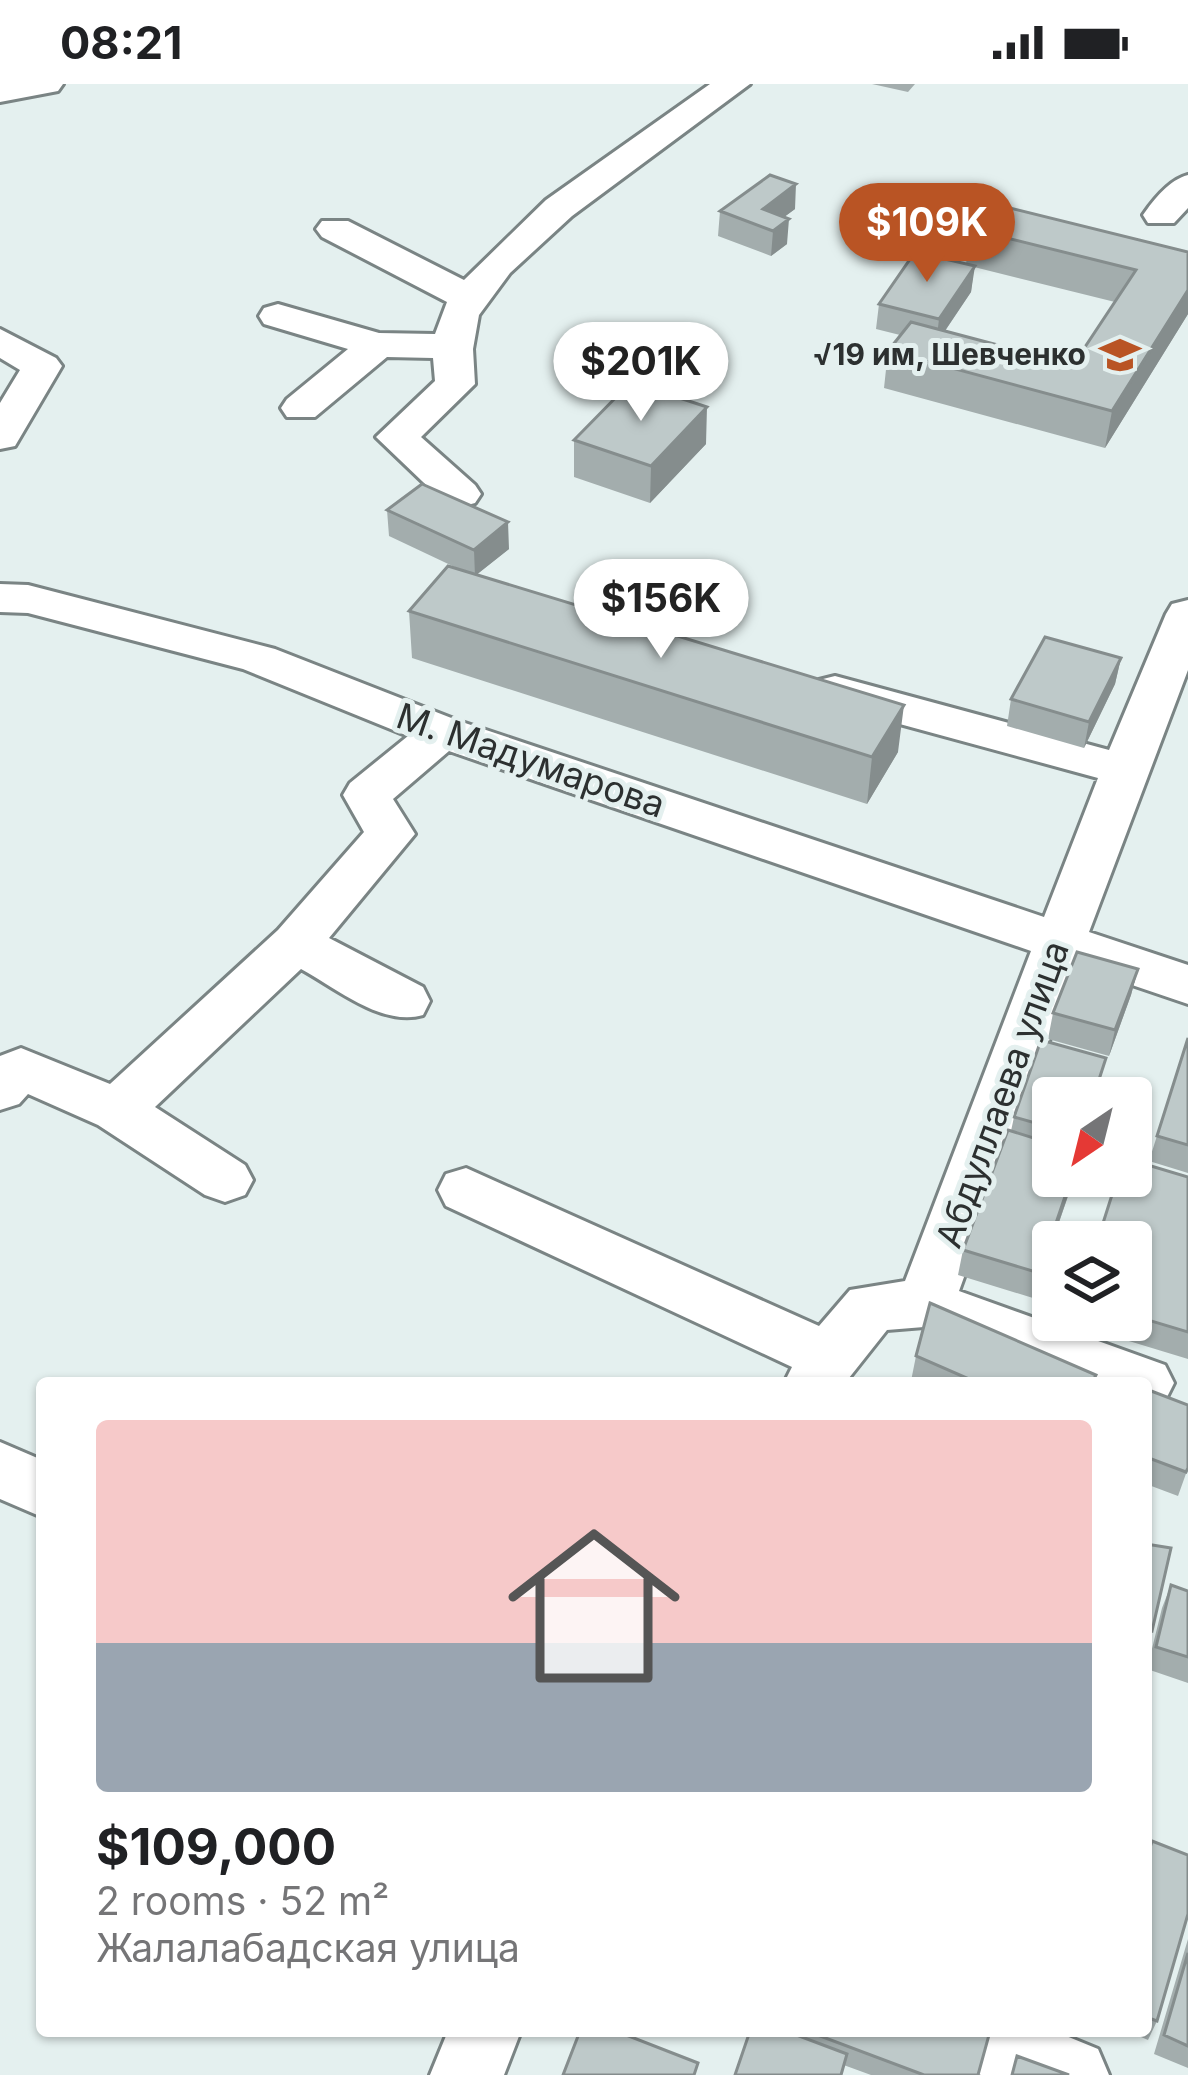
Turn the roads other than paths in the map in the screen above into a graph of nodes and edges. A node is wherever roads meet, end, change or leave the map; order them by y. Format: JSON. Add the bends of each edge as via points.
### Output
{"nodes":[{"id":1,"x":46,"y":84,"type":"edge"},
{"id":2,"x":733,"y":84,"type":"edge"},
{"id":3,"x":0,"y":92,"type":"edge"},
{"id":4,"x":1188,"y":186,"type":"edge"},
{"id":5,"x":1161,"y":214,"type":"dead end"},
{"id":6,"x":335,"y":229,"type":"dead end"},
{"id":7,"x":468,"y":297,"type":"junction"},
{"id":8,"x":278,"y":316,"type":"dead end"},
{"id":9,"x":0,"y":341,"type":"edge"},
{"id":10,"x":377,"y":345,"type":"junction"},
{"id":11,"x":451,"y":346,"type":"junction"},
{"id":12,"x":301,"y":408,"type":"dead end"},
{"id":13,"x":0,"y":437,"type":"edge"},
{"id":14,"x":460,"y":494,"type":"dead end"},
{"id":15,"x":0,"y":598,"type":"edge"},
{"id":16,"x":1188,"y":614,"type":"edge"},
{"id":17,"x":788,"y":678,"type":"edge"},
{"id":18,"x":442,"y":732,"type":"junction"},
{"id":19,"x":1122,"y":769,"type":"junction"},
{"id":20,"x":1057,"y":942,"type":"junction"},
{"id":21,"x":296,"y":943,"type":"junction"},
{"id":22,"x":1188,"y":986,"type":"edge"},
{"id":23,"x":404,"y":1001,"type":"dead end"},
{"id":24,"x":0,"y":1089,"type":"edge"},
{"id":25,"x":117,"y":1110,"type":"junction"},
{"id":26,"x":225,"y":1180,"type":"dead end"},
{"id":27,"x":466,"y":1190,"type":"dead end"},
{"id":28,"x":925,"y":1303,"type":"junction"},
{"id":29,"x":821,"y":1370,"type":"edge"},
{"id":30,"x":1128,"y":1377,"type":"edge"},
{"id":31,"x":1152,"y":1386,"type":"edge"},
{"id":32,"x":1188,"y":1399,"type":"edge"},
{"id":33,"x":0,"y":1469,"type":"edge"},
{"id":34,"x":36,"y":1487,"type":"edge"},
{"id":35,"x":483,"y":2037,"type":"edge"},
{"id":36,"x":978,"y":2037,"type":"edge"},
{"id":37,"x":467,"y":2075,"type":"edge"},
{"id":38,"x":1072,"y":2075,"type":"edge"}],
"edges":[{"from":1,"to":3,"type":"street"},
{"from":2,"to":7,"type":"street","via":[[585,188]]},
{"from":4,"to":5,"type":"street"},
{"from":6,"to":7,"type":"street"},
{"from":7,"to":11,"type":"street"},
{"from":8,"to":10,"type":"street"},
{"from":9,"to":13,"type":"street","via":[[42,366]]},
{"from":10,"to":11,"type":"street"},
{"from":10,"to":12,"type":"street"},
{"from":11,"to":14,"type":"street","via":[[455,384],[397,437]]},
{"from":15,"to":18,"type":"street","name":"М. Мадумарова","via":[[259,659]]},
{"from":16,"to":19,"type":"street","name":"Абдуллаева улица"},
{"from":17,"to":19,"type":"street"},
{"from":18,"to":20,"type":"street","name":"М. Мадумарова"},
{"from":18,"to":21,"type":"street","via":[[367,794],[390,834]]},
{"from":19,"to":20,"type":"street","name":"Абдуллаева улица"},
{"from":20,"to":22,"type":"street","name":"М. Мадумарова"},
{"from":20,"to":28,"type":"street","name":"Абдуллаева улица"},
{"from":21,"to":23,"type":"street"},
{"from":21,"to":25,"type":"street"},
{"from":24,"to":25,"type":"street","via":[[21,1068]]},
{"from":25,"to":26,"type":"street"},
{"from":27,"to":29,"type":"street"},
{"from":28,"to":29,"type":"street","via":[[871,1307]]},
{"from":28,"to":30,"type":"street"},
{"from":31,"to":32,"type":"street"},
{"from":33,"to":34,"type":"street"},
{"from":35,"to":37,"type":"street"},
{"from":36,"to":38,"type":"street"}]}
